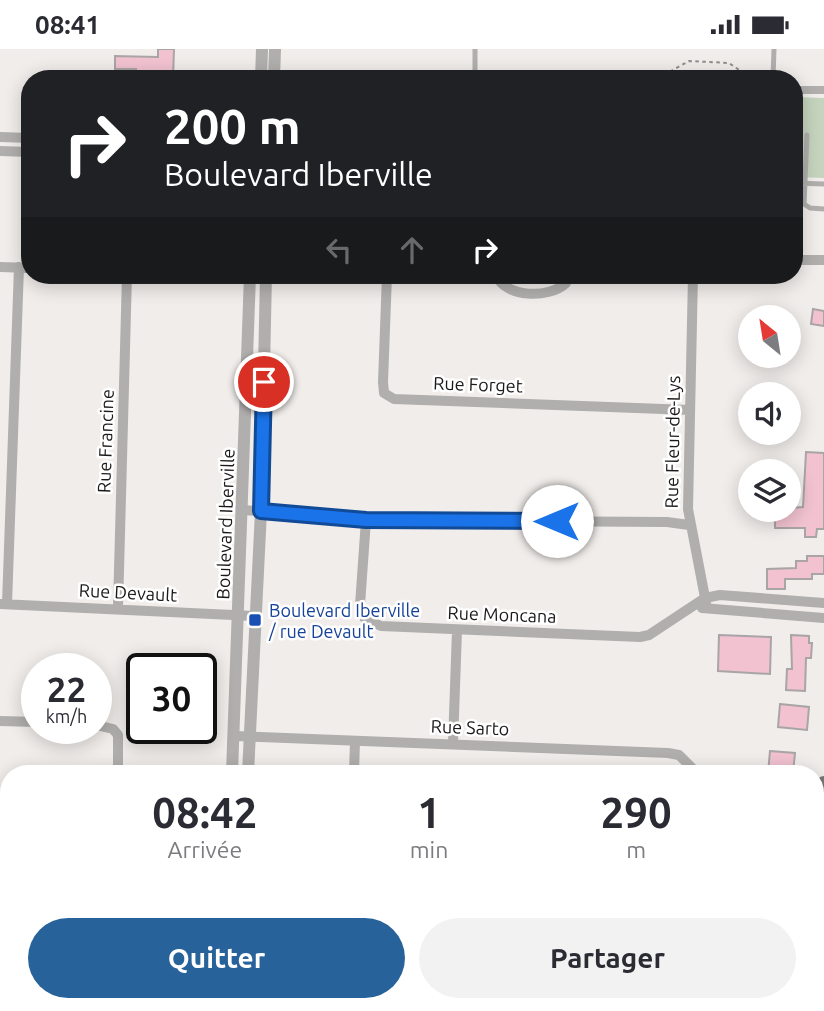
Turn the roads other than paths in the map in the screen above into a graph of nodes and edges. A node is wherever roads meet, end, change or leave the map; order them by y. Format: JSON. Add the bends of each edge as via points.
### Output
{"nodes":[{"id":1,"x":262,"y":49,"type":"edge"},
{"id":2,"x":275,"y":49,"type":"edge"},
{"id":3,"x":475,"y":49,"type":"edge"},
{"id":4,"x":774,"y":49,"type":"edge"},
{"id":5,"x":261,"y":70,"type":"edge"},
{"id":6,"x":274,"y":70,"type":"edge"},
{"id":7,"x":475,"y":70,"type":"edge"},
{"id":8,"x":773,"y":70,"type":"edge"},
{"id":9,"x":803,"y":90,"type":"edge"},
{"id":10,"x":824,"y":90,"type":"edge"},
{"id":11,"x":807,"y":135,"type":"dead end"},
{"id":12,"x":0,"y":137,"type":"edge"},
{"id":13,"x":21,"y":138,"type":"edge"},
{"id":14,"x":0,"y":151,"type":"edge"},
{"id":15,"x":21,"y":152,"type":"edge"},
{"id":16,"x":806,"y":184,"type":"junction"},
{"id":17,"x":824,"y":184,"type":"edge"},
{"id":18,"x":824,"y":209,"type":"edge"},
{"id":19,"x":803,"y":260,"type":"edge"},
{"id":20,"x":824,"y":260,"type":"edge"},
{"id":21,"x":0,"y":267,"type":"edge"},
{"id":22,"x":21,"y":268,"type":"edge"},
{"id":23,"x":23,"y":284,"type":"edge"},
{"id":24,"x":127,"y":284,"type":"edge"},
{"id":25,"x":250,"y":284,"type":"edge"},
{"id":26,"x":266,"y":284,"type":"edge"},
{"id":27,"x":387,"y":284,"type":"edge"},
{"id":28,"x":500,"y":284,"type":"edge"},
{"id":29,"x":565,"y":284,"type":"edge"},
{"id":30,"x":693,"y":284,"type":"edge"},
{"id":31,"x":690,"y":410,"type":"junction"},
{"id":32,"x":244,"y":510,"type":"junction"},
{"id":33,"x":261,"y":511,"type":"junction"},
{"id":34,"x":366,"y":520,"type":"junction"},
{"id":35,"x":689,"y":525,"type":"junction"},
{"id":36,"x":706,"y":603,"type":"junction"},
{"id":37,"x":824,"y":603,"type":"edge"},
{"id":38,"x":3,"y":604,"type":"edge"},
{"id":39,"x":118,"y":607,"type":"junction"},
{"id":40,"x":239,"y":616,"type":"junction"},
{"id":41,"x":254,"y":616,"type":"junction"},
{"id":42,"x":824,"y":618,"type":"edge"},
{"id":43,"x":457,"y":630,"type":"junction"},
{"id":44,"x":0,"y":721,"type":"edge"},
{"id":45,"x":21,"y":722,"type":"edge"},
{"id":46,"x":112,"y":729,"type":"edge"},
{"id":47,"x":234,"y":736,"type":"junction"},
{"id":48,"x":250,"y":737,"type":"junction"},
{"id":49,"x":355,"y":741,"type":"junction"},
{"id":50,"x":453,"y":744,"type":"junction"},
{"id":51,"x":118,"y":765,"type":"edge"},
{"id":52,"x":232,"y":765,"type":"edge"},
{"id":53,"x":248,"y":765,"type":"edge"},
{"id":54,"x":354,"y":765,"type":"edge"},
{"id":55,"x":689,"y":765,"type":"edge"}],
"edges":[{"from":1,"to":5,"type":"street"},
{"from":2,"to":6,"type":"street"},
{"from":3,"to":7,"type":"lane"},
{"from":4,"to":8,"type":"lane"},
{"from":9,"to":10,"type":"street"},
{"from":11,"to":16,"type":"lane"},
{"from":12,"to":13,"type":"street"},
{"from":14,"to":15,"type":"street"},
{"from":16,"to":17,"type":"lane"},
{"from":16,"to":18,"type":"lane","via":[[805,206]]},
{"from":19,"to":20,"type":"street"},
{"from":21,"to":22,"type":"street"},
{"from":23,"to":38,"type":"street"},
{"from":24,"to":39,"type":"street","name":"Rue Francine"},
{"from":25,"to":32,"type":"street","name":"Boulevard Iberville"},
{"from":26,"to":33,"type":"street","name":"Boulevard Iberville"},
{"from":27,"to":31,"type":"street","name":"Rue Forget","via":[[383,382],[384,393],[394,399]]},
{"from":28,"to":29,"type":"street","via":[[510,291],[553,292]]},
{"from":30,"to":31,"type":"street","name":"Rue Fleur-de-Lys"},
{"from":31,"to":35,"type":"street","name":"Rue Fleur-de-Lys"},
{"from":32,"to":33,"type":"street"},
{"from":32,"to":40,"type":"street","name":"Boulevard Iberville"},
{"from":33,"to":34,"type":"street"},
{"from":33,"to":41,"type":"street","name":"Boulevard Iberville"},
{"from":34,"to":35,"type":"street"},
{"from":34,"to":43,"type":"street","name":"Rue Moncana","via":[[360,605],[365,619],[381,626]]},
{"from":35,"to":36,"type":"street","name":"Rue Fleur-de-Lys"},
{"from":36,"to":37,"type":"street","via":[[720,595]]},
{"from":36,"to":42,"type":"street"},
{"from":36,"to":43,"type":"street","name":"Rue Moncana","via":[[640,637]]},
{"from":38,"to":39,"type":"street","name":"Rue Devault"},
{"from":39,"to":40,"type":"street","name":"Rue Devault"},
{"from":40,"to":41,"type":"street","name":"Rue Devault"},
{"from":40,"to":47,"type":"street","name":"Boulevard Iberville"},
{"from":41,"to":48,"type":"street","name":"Boulevard Iberville"},
{"from":43,"to":50,"type":"street"},
{"from":44,"to":45,"type":"street"},
{"from":46,"to":51,"type":"street","via":[[118,735]]},
{"from":47,"to":48,"type":"street","name":"Rue Sarto"},
{"from":47,"to":52,"type":"street","name":"Boulevard Iberville"},
{"from":48,"to":49,"type":"street","name":"Rue Sarto"},
{"from":48,"to":53,"type":"street","name":"Boulevard Iberville"},
{"from":49,"to":50,"type":"street","name":"Rue Sarto"},
{"from":49,"to":54,"type":"street"},
{"from":50,"to":55,"type":"street","name":"Rue Sarto","via":[[679,755]]}]}
